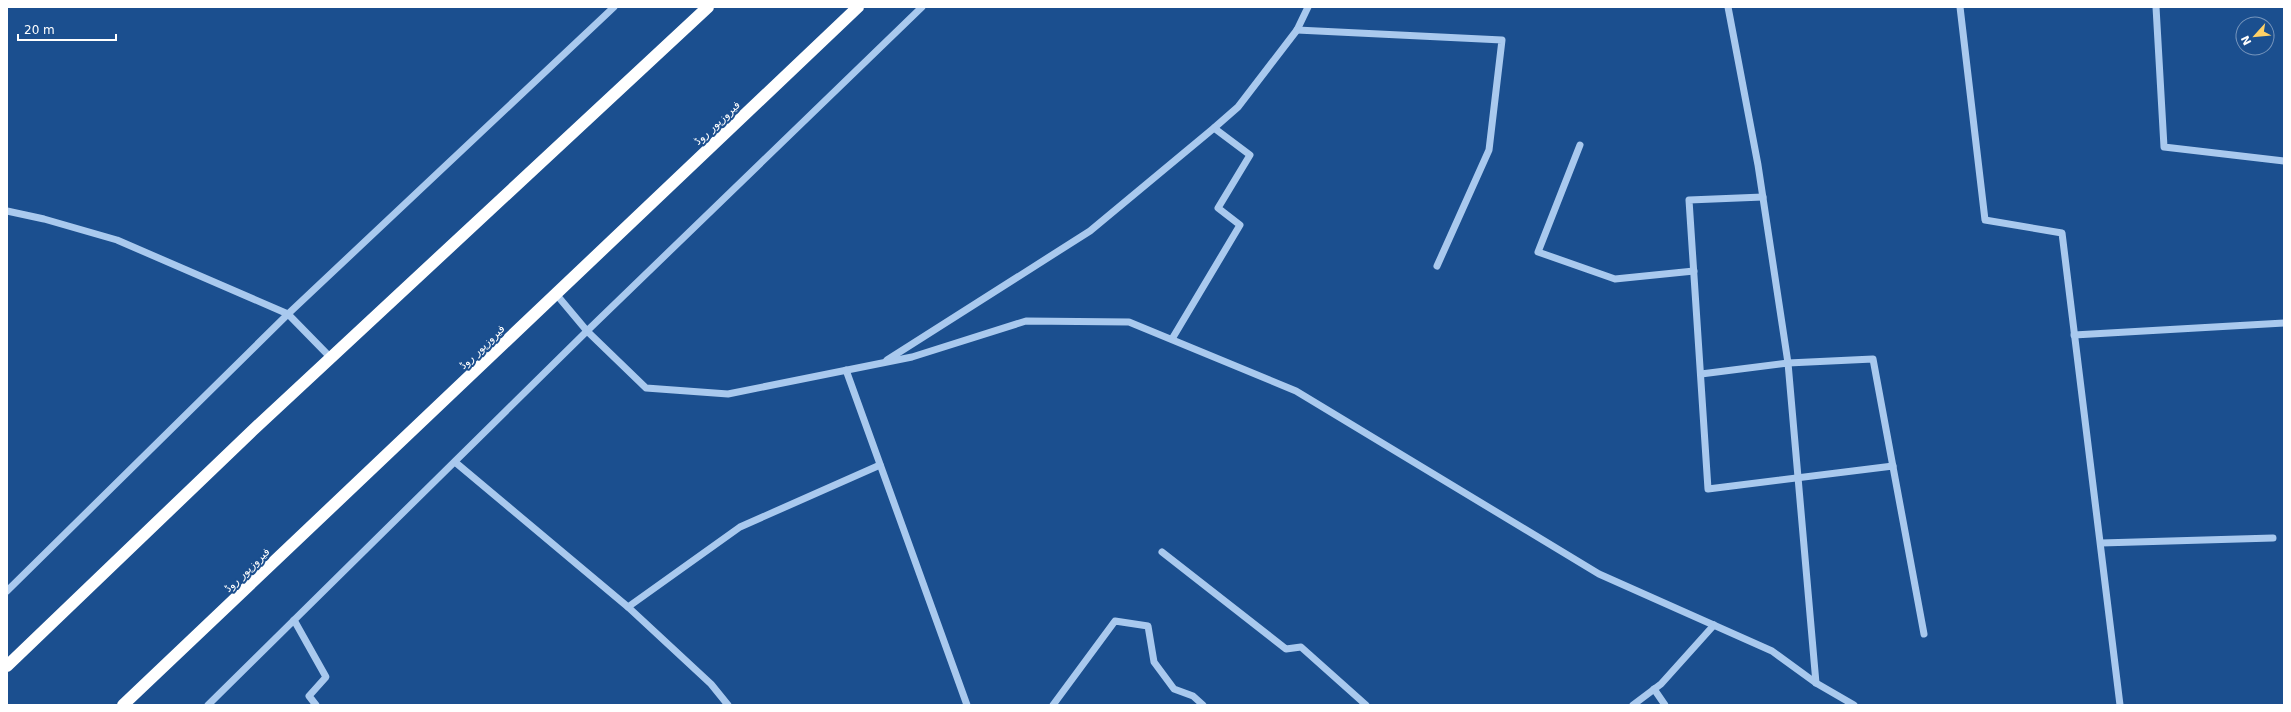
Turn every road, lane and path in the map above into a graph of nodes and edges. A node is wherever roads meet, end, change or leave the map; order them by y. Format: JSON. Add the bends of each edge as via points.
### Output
{"nodes":[{"id":1,"x":614,"y":7,"type":"edge"},
{"id":2,"x":708,"y":7,"type":"edge"},
{"id":3,"x":858,"y":7,"type":"edge"},
{"id":4,"x":922,"y":7,"type":"edge"},
{"id":5,"x":1308,"y":7,"type":"edge"},
{"id":6,"x":1728,"y":7,"type":"edge"},
{"id":7,"x":1960,"y":7,"type":"edge"},
{"id":8,"x":2156,"y":7,"type":"edge"},
{"id":9,"x":1297,"y":30,"type":"junction"},
{"id":10,"x":1214,"y":128,"type":"junction"},
{"id":11,"x":1580,"y":145,"type":"dead end"},
{"id":12,"x":2284,"y":162,"type":"edge"},
{"id":13,"x":1762,"y":197,"type":"junction"},
{"id":14,"x":7,"y":211,"type":"edge"},
{"id":15,"x":1437,"y":266,"type":"dead end"},
{"id":16,"x":1694,"y":271,"type":"junction"},
{"id":17,"x":556,"y":294,"type":"junction"},
{"id":18,"x":288,"y":314,"type":"junction"},
{"id":19,"x":2284,"y":323,"type":"edge"},
{"id":20,"x":587,"y":330,"type":"junction"},
{"id":21,"x":2074,"y":335,"type":"junction"},
{"id":22,"x":1172,"y":339,"type":"junction"},
{"id":23,"x":331,"y":358,"type":"junction"},
{"id":24,"x":884,"y":362,"type":"junction"},
{"id":25,"x":1788,"y":363,"type":"junction"},
{"id":26,"x":846,"y":370,"type":"junction"},
{"id":27,"x":1701,"y":374,"type":"junction"},
{"id":28,"x":456,"y":462,"type":"junction"},
{"id":29,"x":880,"y":465,"type":"junction"},
{"id":30,"x":1893,"y":466,"type":"junction"},
{"id":31,"x":1798,"y":478,"type":"junction"},
{"id":32,"x":2273,"y":538,"type":"dead end"},
{"id":33,"x":2100,"y":543,"type":"junction"},
{"id":34,"x":1162,"y":552,"type":"dead end"},
{"id":35,"x":7,"y":591,"type":"edge"},
{"id":36,"x":628,"y":607,"type":"junction"},
{"id":37,"x":294,"y":620,"type":"junction"},
{"id":38,"x":1714,"y":625,"type":"junction"},
{"id":39,"x":1924,"y":634,"type":"dead end"},
{"id":40,"x":7,"y":666,"type":"edge"},
{"id":41,"x":1816,"y":683,"type":"junction"},
{"id":42,"x":1654,"y":689,"type":"junction"},
{"id":43,"x":123,"y":705,"type":"edge"},
{"id":44,"x":208,"y":705,"type":"edge"},
{"id":45,"x":316,"y":705,"type":"edge"},
{"id":46,"x":728,"y":705,"type":"edge"},
{"id":47,"x":967,"y":705,"type":"edge"},
{"id":48,"x":1053,"y":705,"type":"edge"},
{"id":49,"x":1203,"y":705,"type":"edge"},
{"id":50,"x":1366,"y":705,"type":"edge"},
{"id":51,"x":1633,"y":705,"type":"edge"},
{"id":52,"x":1665,"y":705,"type":"edge"},
{"id":53,"x":1854,"y":705,"type":"edge"},
{"id":54,"x":2120,"y":705,"type":"edge"}],
"edges":[{"from":1,"to":18,"type":"street"},
{"from":2,"to":23,"type":"highway"},
{"from":3,"to":17,"type":"highway","name":"فیروزپور روڈ"},
{"from":4,"to":20,"type":"street"},
{"from":5,"to":9,"type":"street"},
{"from":6,"to":13,"type":"street"},
{"from":7,"to":21,"type":"street","via":[[1985,220],[2062,233]]},
{"from":8,"to":12,"type":"street","via":[[2164,147]]},
{"from":9,"to":10,"type":"street","via":[[1238,107]]},
{"from":9,"to":15,"type":"street","via":[[1502,40],[1489,150]]},
{"from":10,"to":22,"type":"street","via":[[1250,155],[1218,208],[1240,225]]},
{"from":10,"to":24,"type":"street","via":[[1090,231]]},
{"from":11,"to":16,"type":"street","via":[[1538,252],[1615,279]]},
{"from":13,"to":16,"type":"street","via":[[1689,200]]},
{"from":13,"to":25,"type":"street"},
{"from":14,"to":18,"type":"street","via":[[117,240]]},
{"from":16,"to":27,"type":"street"},
{"from":17,"to":20,"type":"street"},
{"from":17,"to":43,"type":"highway","name":"فیروزپور روڈ"},
{"from":18,"to":23,"type":"street"},
{"from":18,"to":35,"type":"street"},
{"from":19,"to":21,"type":"street"},
{"from":20,"to":26,"type":"street","via":[[646,388],[728,394]]},
{"from":20,"to":28,"type":"street"},
{"from":21,"to":33,"type":"street"},
{"from":22,"to":24,"type":"street","via":[[1129,322],[1026,321],[912,357]]},
{"from":22,"to":38,"type":"street","via":[[1296,391],[1599,574]]},
{"from":23,"to":40,"type":"highway"},
{"from":24,"to":26,"type":"street"},
{"from":25,"to":27,"type":"street"},
{"from":25,"to":30,"type":"street","via":[[1874,360]]},
{"from":25,"to":31,"type":"street"},
{"from":26,"to":29,"type":"street"},
{"from":27,"to":31,"type":"street","via":[[1708,489]]},
{"from":28,"to":36,"type":"street"},
{"from":28,"to":37,"type":"street"},
{"from":29,"to":36,"type":"street","via":[[740,527]]},
{"from":29,"to":47,"type":"street"},
{"from":30,"to":31,"type":"street"},
{"from":30,"to":39,"type":"street"},
{"from":31,"to":41,"type":"street"},
{"from":32,"to":33,"type":"street"},
{"from":33,"to":54,"type":"street"},
{"from":34,"to":50,"type":"street","via":[[1286,649],[1301,647]]},
{"from":36,"to":46,"type":"street","via":[[711,684]]},
{"from":37,"to":44,"type":"street"},
{"from":37,"to":45,"type":"street","via":[[326,677],[309,696]]},
{"from":38,"to":41,"type":"street","via":[[1772,651]]},
{"from":38,"to":42,"type":"street"},
{"from":41,"to":53,"type":"street"},
{"from":42,"to":51,"type":"street"},
{"from":42,"to":52,"type":"street"},
{"from":48,"to":49,"type":"street","via":[[1115,621],[1148,626],[1154,662],[1174,689],[1193,696]]}]}
